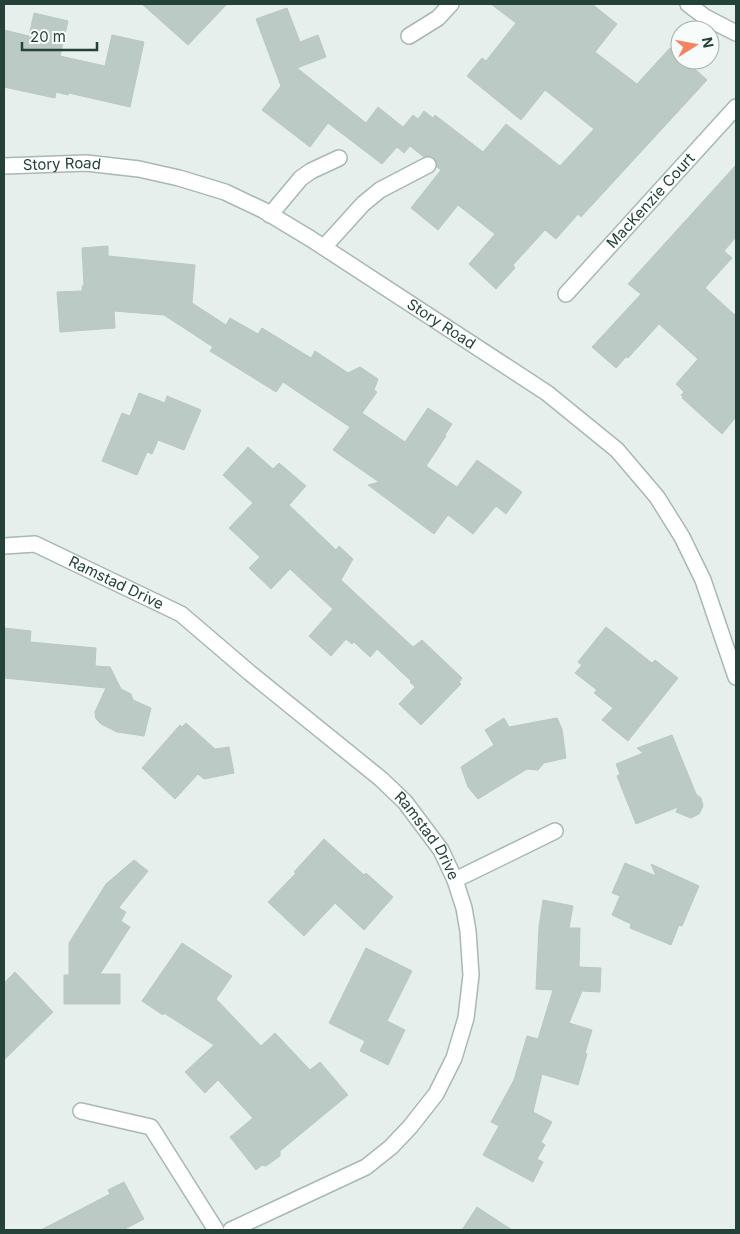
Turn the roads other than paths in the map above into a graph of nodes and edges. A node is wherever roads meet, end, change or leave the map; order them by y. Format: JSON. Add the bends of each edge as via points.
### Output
{"nodes":[{"id":1,"x":451,"y":4,"type":"edge"},
{"id":2,"x":688,"y":4,"type":"edge"},
{"id":3,"x":736,"y":32,"type":"edge"},
{"id":4,"x":409,"y":36,"type":"dead end"},
{"id":5,"x":736,"y":107,"type":"edge"},
{"id":6,"x":339,"y":158,"type":"dead end"},
{"id":7,"x":428,"y":165,"type":"dead end"},
{"id":8,"x":4,"y":166,"type":"edge"},
{"id":9,"x":270,"y":215,"type":"junction"},
{"id":10,"x":324,"y":247,"type":"junction"},
{"id":11,"x":566,"y":294,"type":"dead end"},
{"id":12,"x":4,"y":546,"type":"edge"},
{"id":13,"x":736,"y":678,"type":"edge"},
{"id":14,"x":555,"y":832,"type":"dead end"},
{"id":15,"x":455,"y":880,"type":"junction"},
{"id":16,"x":81,"y":1111,"type":"dead end"},
{"id":17,"x":216,"y":1230,"type":"edge"},
{"id":18,"x":231,"y":1230,"type":"edge"}],
"edges":[{"from":1,"to":4,"type":"street","via":[[438,18]]},
{"from":2,"to":3,"type":"street","via":[[705,17]]},
{"from":5,"to":11,"type":"street","name":"MacKenzie Court"},
{"from":6,"to":9,"type":"street","via":[[301,178]]},
{"from":7,"to":10,"type":"street","via":[[380,190]]},
{"from":8,"to":9,"type":"street","name":"Story Road","via":[[86,163],[138,169],[225,192]]},
{"from":9,"to":10,"type":"street","name":"Story Road"},
{"from":10,"to":13,"type":"street","name":"Story Road","via":[[547,393],[617,450],[657,497],[682,537],[703,580]]},
{"from":12,"to":15,"type":"street","name":"Ramstad Drive","via":[[35,544],[181,614],[405,802],[440,850]]},
{"from":14,"to":15,"type":"street"},
{"from":15,"to":18,"type":"street","name":"Ramstad Drive","via":[[468,931],[471,976],[454,1058],[436,1094],[391,1147],[366,1167]]},
{"from":16,"to":17,"type":"street","via":[[151,1127]]}]}
